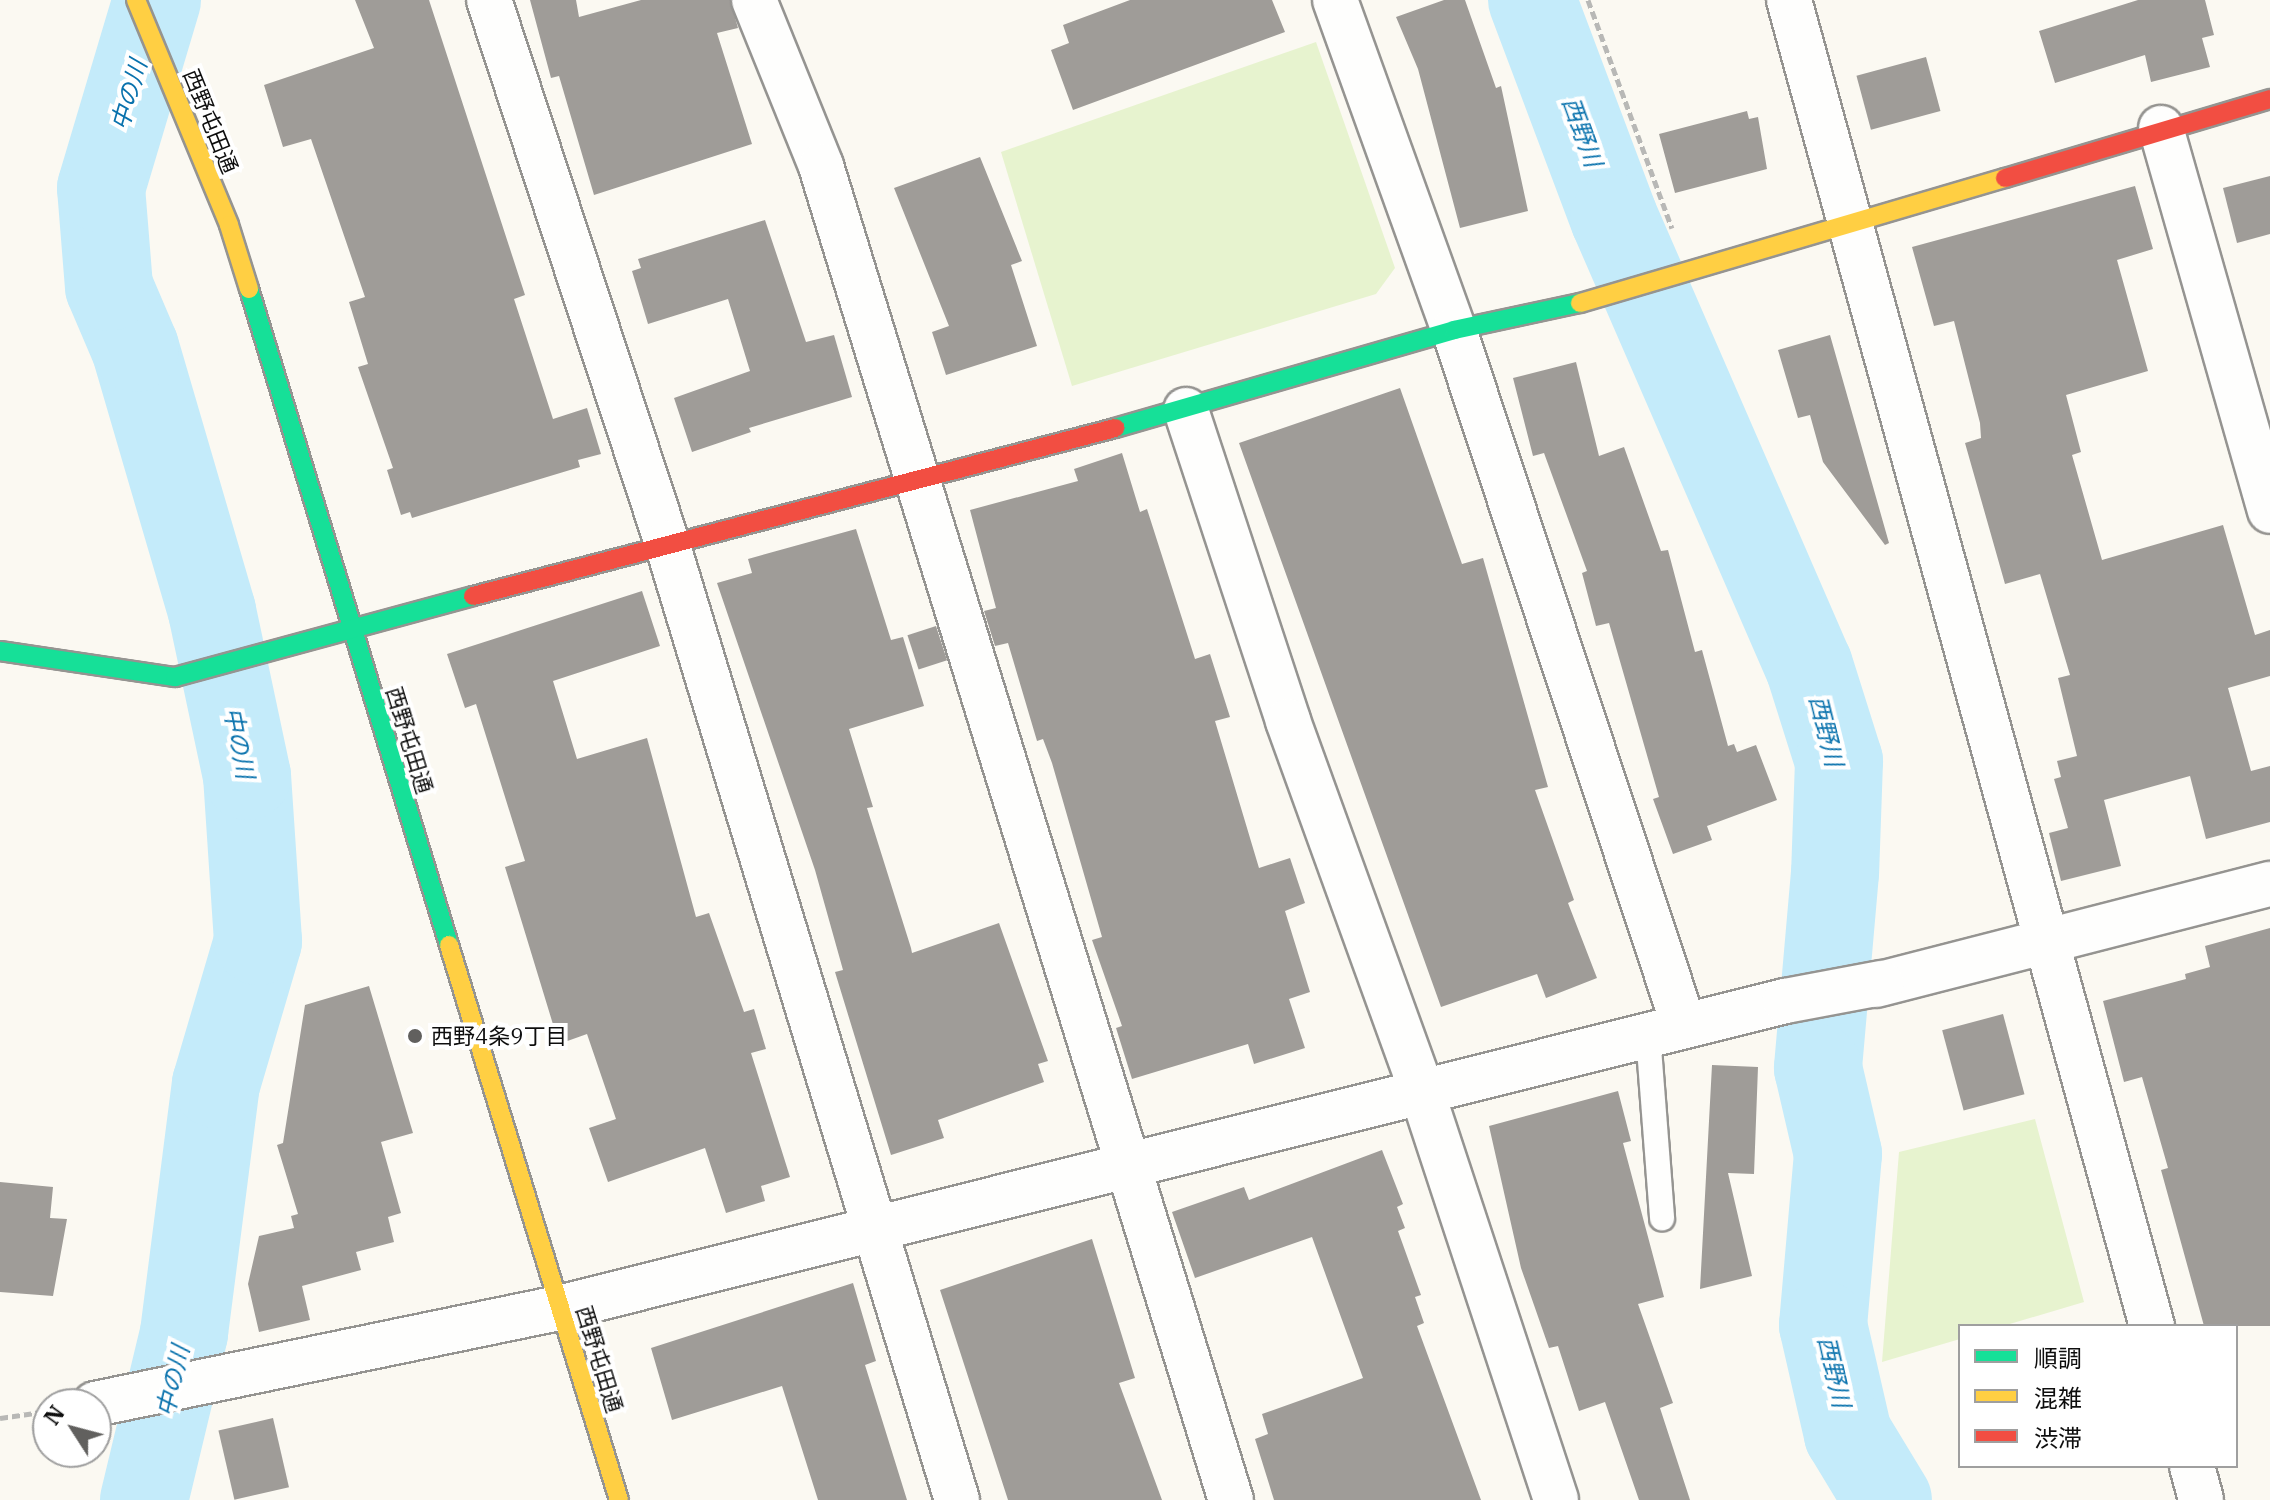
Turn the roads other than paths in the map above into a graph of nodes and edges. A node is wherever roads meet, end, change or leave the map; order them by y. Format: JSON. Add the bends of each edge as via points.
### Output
{"nodes":[{"id":1,"x":136,"y":0,"type":"edge"},
{"id":2,"x":489,"y":0,"type":"edge"},
{"id":3,"x":754,"y":0,"type":"edge"},
{"id":4,"x":1335,"y":0,"type":"edge"},
{"id":5,"x":1789,"y":0,"type":"edge"},
{"id":6,"x":2270,"y":99,"type":"edge"},
{"id":7,"x":2161,"y":128,"type":"junction"},
{"id":8,"x":1847,"y":225,"type":"junction"},
{"id":9,"x":1454,"y":330,"type":"junction"},
{"id":10,"x":1186,"y":410,"type":"junction"},
{"id":11,"x":919,"y":479,"type":"junction"},
{"id":12,"x":2270,"y":511,"type":"edge"},
{"id":13,"x":667,"y":543,"type":"junction"},
{"id":14,"x":351,"y":630,"type":"junction"},
{"id":15,"x":0,"y":651,"type":"edge"},
{"id":16,"x":2270,"y":884,"type":"edge"},
{"id":17,"x":2044,"y":942,"type":"junction"},
{"id":18,"x":1666,"y":1031,"type":"junction"},
{"id":19,"x":1422,"y":1092,"type":"junction"},
{"id":20,"x":1129,"y":1166,"type":"junction"},
{"id":21,"x":1662,"y":1218,"type":"dead end"},
{"id":22,"x":873,"y":1230,"type":"junction"},
{"id":23,"x":559,"y":1308,"type":"junction"},
{"id":24,"x":2151,"y":1324,"type":"edge"},
{"id":25,"x":112,"y":1400,"type":"edge"},
{"id":26,"x":2193,"y":1468,"type":"edge"},
{"id":27,"x":619,"y":1500,"type":"edge"},
{"id":28,"x":957,"y":1500,"type":"edge"},
{"id":29,"x":1231,"y":1500,"type":"edge"},
{"id":30,"x":1556,"y":1500,"type":"edge"},
{"id":31,"x":2201,"y":1500,"type":"edge"}],
"edges":[{"from":1,"to":14,"type":"street","name":"西野屯田通","via":[[229,225]]},
{"from":2,"to":13,"type":"street"},
{"from":3,"to":11,"type":"street","via":[[821,166]]},
{"from":4,"to":9,"type":"street"},
{"from":5,"to":8,"type":"street"},
{"from":6,"to":7,"type":"street"},
{"from":7,"to":8,"type":"street"},
{"from":7,"to":12,"type":"street"},
{"from":8,"to":9,"type":"street","via":[[1582,303]]},
{"from":8,"to":17,"type":"street"},
{"from":9,"to":10,"type":"street"},
{"from":9,"to":18,"type":"street"},
{"from":10,"to":11,"type":"street"},
{"from":10,"to":19,"type":"street","via":[[1288,721]]},
{"from":11,"to":13,"type":"street"},
{"from":11,"to":20,"type":"street"},
{"from":13,"to":14,"type":"street"},
{"from":13,"to":22,"type":"street"},
{"from":14,"to":15,"type":"street","via":[[175,677]]},
{"from":14,"to":23,"type":"street","name":"西野屯田通"},
{"from":16,"to":17,"type":"street"},
{"from":17,"to":18,"type":"street"},
{"from":17,"to":24,"type":"street"},
{"from":18,"to":19,"type":"street"},
{"from":18,"to":21,"type":"lane"},
{"from":19,"to":20,"type":"street"},
{"from":19,"to":30,"type":"street"},
{"from":20,"to":22,"type":"street"},
{"from":20,"to":29,"type":"street"},
{"from":22,"to":23,"type":"street"},
{"from":22,"to":28,"type":"street"},
{"from":23,"to":25,"type":"street"},
{"from":23,"to":27,"type":"street","name":"西野屯田通"},
{"from":26,"to":31,"type":"street"}]}
